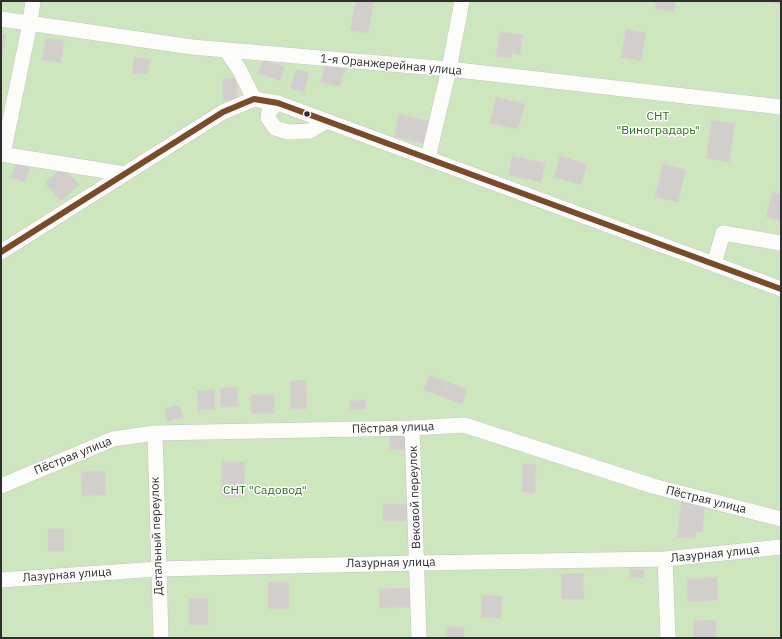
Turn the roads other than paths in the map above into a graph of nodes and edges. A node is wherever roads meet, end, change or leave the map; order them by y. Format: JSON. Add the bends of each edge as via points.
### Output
{"nodes":[{"id":1,"x":33,"y":1,"type":"edge"},
{"id":2,"x":462,"y":1,"type":"edge"},
{"id":3,"x":1,"y":19,"type":"edge"},
{"id":4,"x":30,"y":23,"type":"junction"},
{"id":5,"x":226,"y":50,"type":"junction"},
{"id":6,"x":449,"y":70,"type":"junction"},
{"id":7,"x":254,"y":99,"type":"junction"},
{"id":8,"x":278,"y":102,"type":"junction"},
{"id":9,"x":781,"y":107,"type":"edge"},
{"id":10,"x":327,"y":121,"type":"junction"},
{"id":11,"x":2,"y":154,"type":"edge"},
{"id":12,"x":428,"y":158,"type":"junction"},
{"id":13,"x":125,"y":174,"type":"junction"},
{"id":14,"x":781,"y":243,"type":"edge"},
{"id":15,"x":1,"y":252,"type":"edge"},
{"id":16,"x":714,"y":264,"type":"junction"},
{"id":17,"x":781,"y":289,"type":"edge"},
{"id":18,"x":412,"y":428,"type":"junction"},
{"id":19,"x":155,"y":433,"type":"junction"},
{"id":20,"x":1,"y":486,"type":"edge"},
{"id":21,"x":781,"y":519,"type":"edge"},
{"id":22,"x":781,"y":547,"type":"edge"},
{"id":23,"x":665,"y":559,"type":"junction"},
{"id":24,"x":417,"y":563,"type":"junction"},
{"id":25,"x":158,"y":569,"type":"junction"},
{"id":26,"x":1,"y":580,"type":"edge"},
{"id":27,"x":160,"y":638,"type":"edge"},
{"id":28,"x":419,"y":638,"type":"edge"},
{"id":29,"x":668,"y":638,"type":"edge"}],
"edges":[{"from":1,"to":4,"type":"street"},
{"from":2,"to":6,"type":"street"},
{"from":3,"to":4,"type":"street","name":"1-я Оранжерейная улица"},
{"from":4,"to":5,"type":"street","name":"1-я Оранжерейная улица","via":[[192,48]]},
{"from":4,"to":11,"type":"street"},
{"from":5,"to":6,"type":"street","name":"1-я Оранжерейная улица"},
{"from":5,"to":7,"type":"street"},
{"from":6,"to":9,"type":"street","name":"1-я Оранжерейная улица"},
{"from":6,"to":12,"type":"street"},
{"from":7,"to":8,"type":"street"},
{"from":7,"to":13,"type":"street","via":[[223,112]]},
{"from":8,"to":10,"type":"street"},
{"from":8,"to":10,"type":"street","via":[[269,111],[268,118],[275,128],[288,132],[310,131]]},
{"from":10,"to":12,"type":"street"},
{"from":11,"to":13,"type":"street"},
{"from":12,"to":16,"type":"street"},
{"from":13,"to":15,"type":"street"},
{"from":14,"to":16,"type":"street","via":[[723,233]]},
{"from":16,"to":17,"type":"street"},
{"from":18,"to":19,"type":"street","name":"Пёстрая улица"},
{"from":18,"to":21,"type":"street","name":"Пёстрая улица","via":[[464,425],[653,486]]},
{"from":18,"to":24,"type":"street","name":"Вековой переулок"},
{"from":19,"to":20,"type":"street","name":"Пёстрая улица","via":[[113,439]]},
{"from":19,"to":25,"type":"street","name":"Детальный переулок"},
{"from":22,"to":23,"type":"street","name":"Лазурная улица"},
{"from":23,"to":24,"type":"street","name":"Лазурная улица"},
{"from":23,"to":29,"type":"street"},
{"from":24,"to":25,"type":"street","name":"Лазурная улица"},
{"from":24,"to":28,"type":"street","name":"Вековой переулок"},
{"from":25,"to":26,"type":"street","name":"Лазурная улица"},
{"from":25,"to":27,"type":"street","name":"Детальный переулок"}]}
